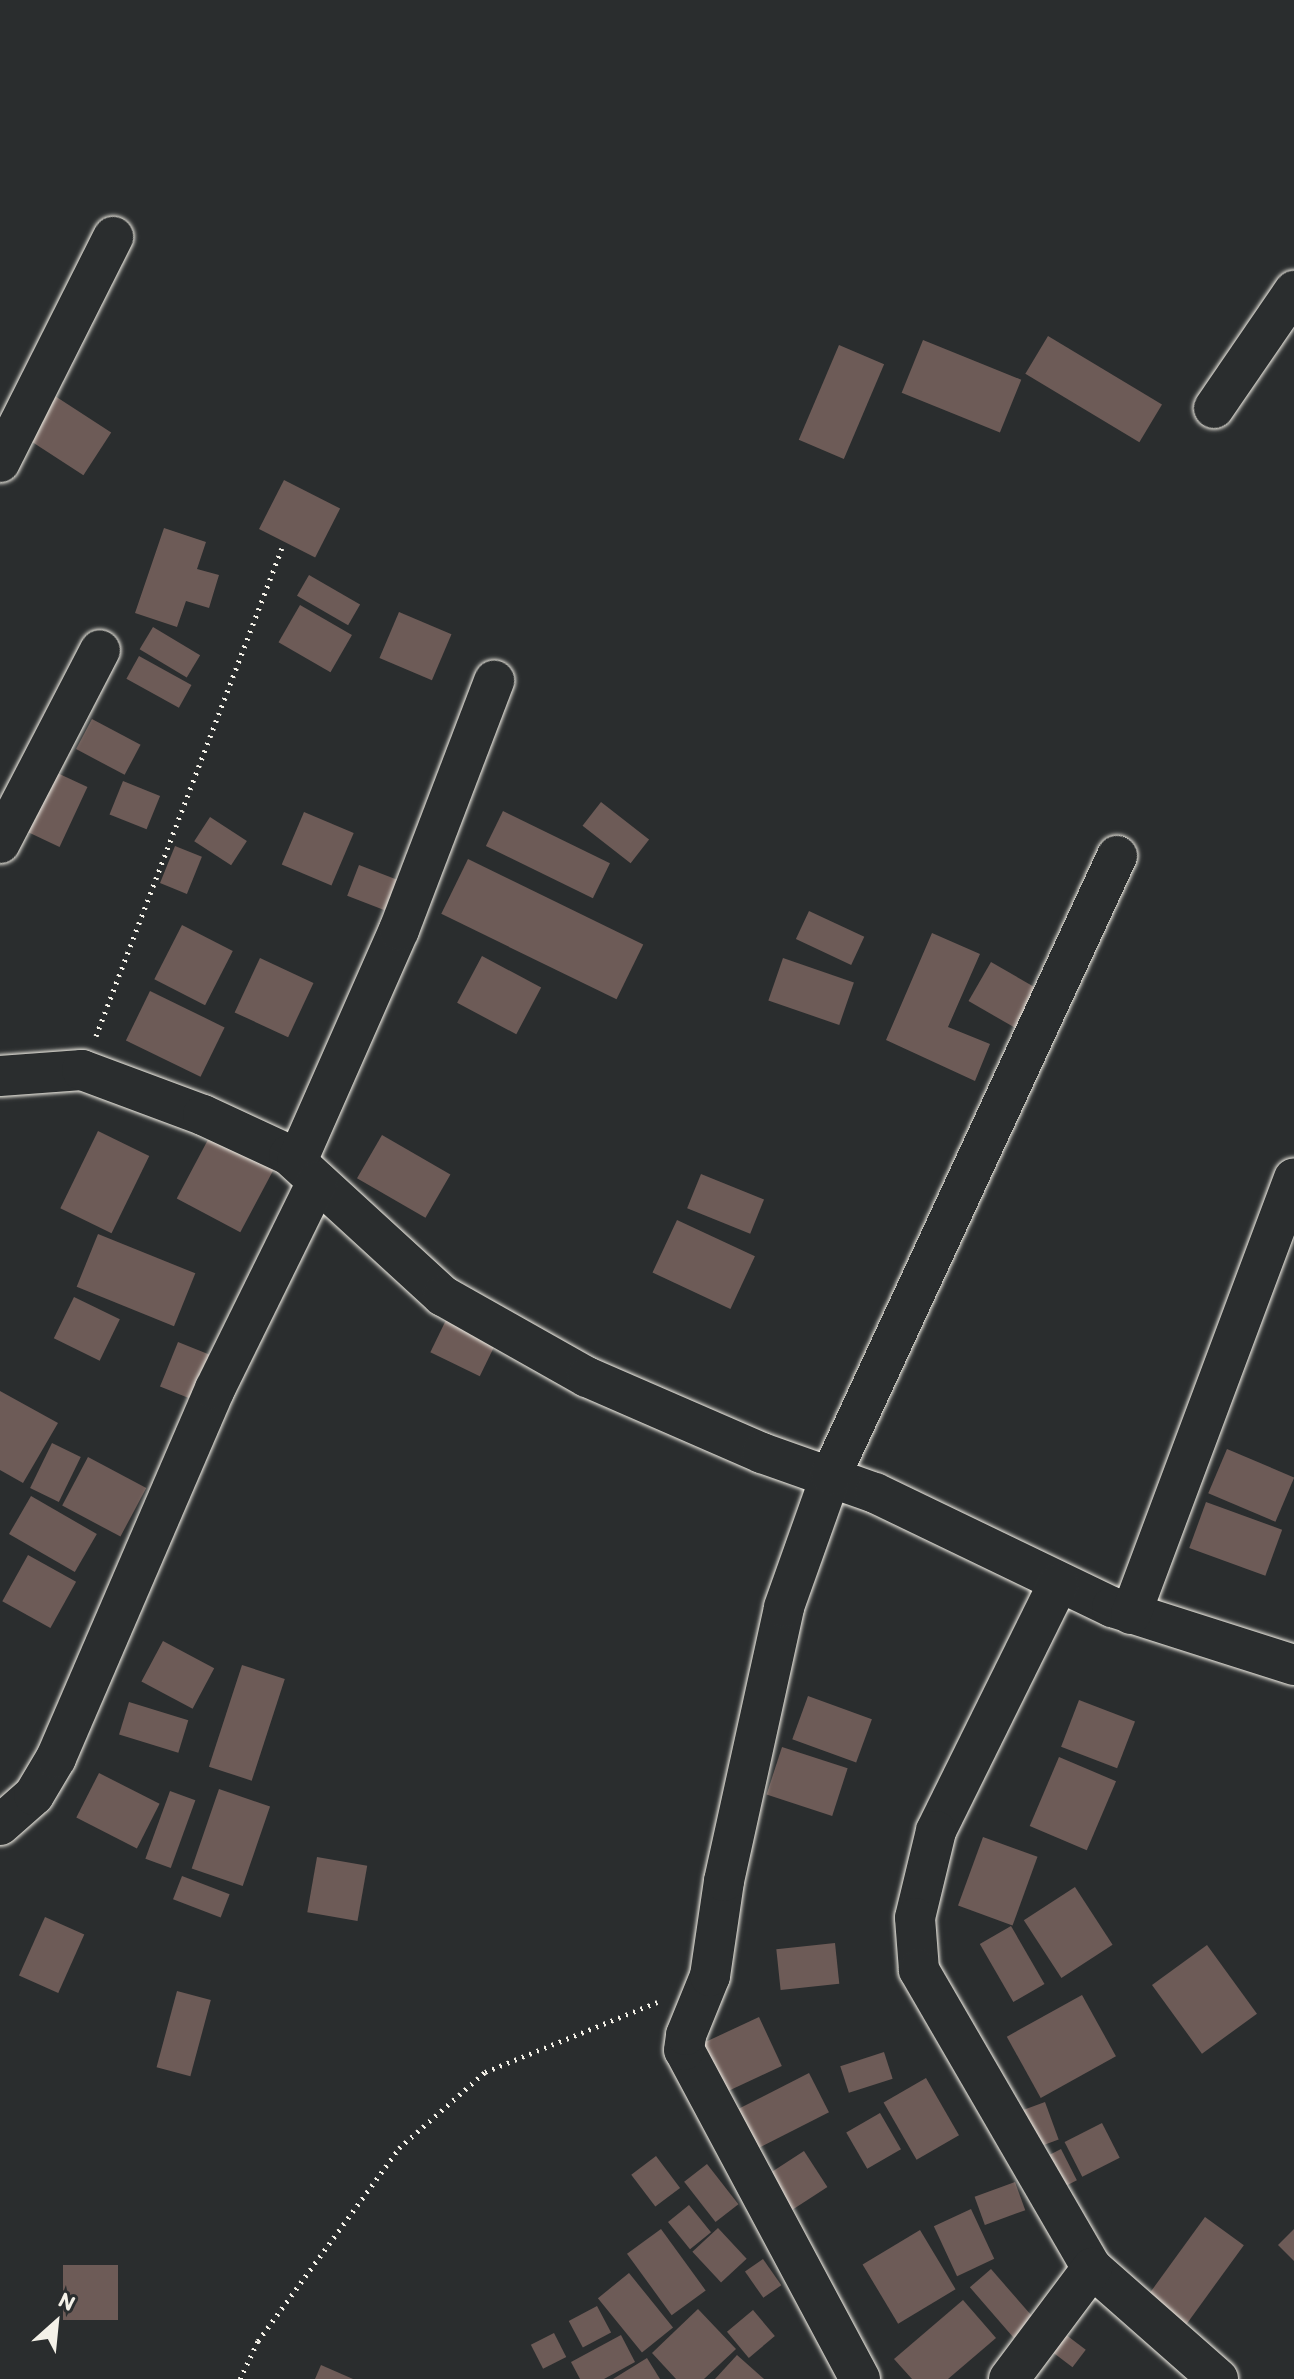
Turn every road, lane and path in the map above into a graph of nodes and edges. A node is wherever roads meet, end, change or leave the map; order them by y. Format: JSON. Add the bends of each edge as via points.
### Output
{"nodes":[{"id":1,"x":113,"y":237,"type":"dead end"},
{"id":2,"x":1294,"y":291,"type":"edge"},
{"id":3,"x":1214,"y":408,"type":"dead end"},
{"id":4,"x":0,"y":462,"type":"edge"},
{"id":5,"x":282,"y":548,"type":"dead end"},
{"id":6,"x":100,"y":650,"type":"dead end"},
{"id":7,"x":494,"y":681,"type":"dead end"},
{"id":8,"x":0,"y":843,"type":"edge"},
{"id":9,"x":1117,"y":856,"type":"dead end"},
{"id":10,"x":82,"y":1070,"type":"junction"},
{"id":11,"x":0,"y":1076,"type":"edge"},
{"id":12,"x":307,"y":1171,"type":"junction"},
{"id":13,"x":1294,"y":1179,"type":"edge"},
{"id":14,"x":831,"y":1475,"type":"junction"},
{"id":15,"x":1058,"y":1584,"type":"junction"},
{"id":16,"x":1131,"y":1614,"type":"junction"},
{"id":17,"x":1294,"y":1665,"type":"edge"},
{"id":18,"x":0,"y":1825,"type":"edge"},
{"id":19,"x":708,"y":1987,"type":"junction"},
{"id":20,"x":1092,"y":2268,"type":"junction"},
{"id":21,"x":240,"y":2379,"type":"edge"},
{"id":22,"x":860,"y":2379,"type":"edge"},
{"id":23,"x":1009,"y":2379,"type":"edge"},
{"id":24,"x":1218,"y":2379,"type":"edge"}],
"edges":[{"from":1,"to":4,"type":"street"},
{"from":2,"to":3,"type":"street"},
{"from":5,"to":10,"type":"path"},
{"from":6,"to":8,"type":"street"},
{"from":7,"to":12,"type":"street"},
{"from":9,"to":14,"type":"street"},
{"from":10,"to":11,"type":"street"},
{"from":10,"to":12,"type":"street","via":[[203,1115]]},
{"from":12,"to":14,"type":"street","via":[[401,1264],[520,1343],[658,1409]]},
{"from":12,"to":18,"type":"street","via":[[56,1758],[34,1795]]},
{"from":13,"to":16,"type":"street"},
{"from":14,"to":15,"type":"street"},
{"from":14,"to":19,"type":"street","via":[[784,1607],[724,1881]]},
{"from":15,"to":16,"type":"street"},
{"from":15,"to":20,"type":"street","via":[[936,1831],[923,1868],[916,1947],[940,2014]]},
{"from":16,"to":17,"type":"street"},
{"from":19,"to":21,"type":"path","via":[[604,2019],[485,2072],[399,2148],[266,2329]]},
{"from":19,"to":22,"type":"street","via":[[688,2025],[684,2050]]},
{"from":20,"to":23,"type":"street"},
{"from":20,"to":24,"type":"street"}]}
